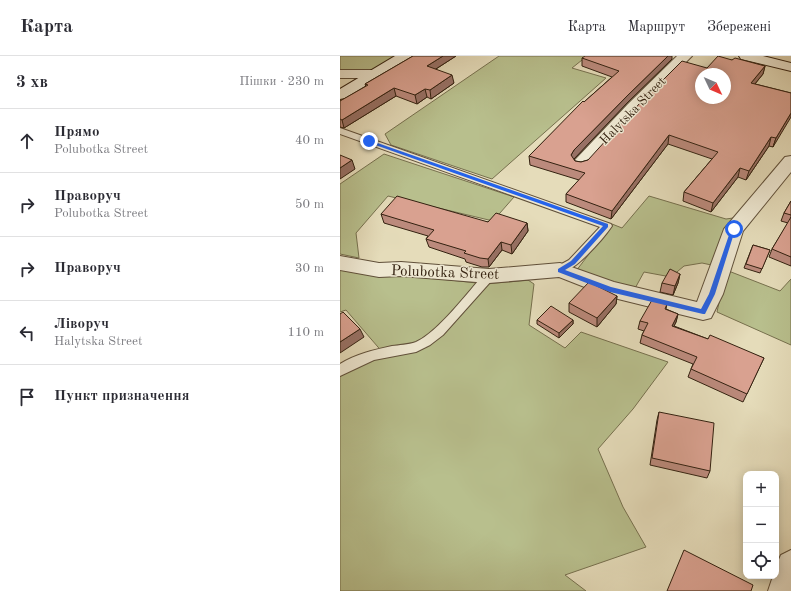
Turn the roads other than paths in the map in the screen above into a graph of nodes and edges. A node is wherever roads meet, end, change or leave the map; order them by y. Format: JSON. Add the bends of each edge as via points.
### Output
{"nodes":[{"id":1,"x":405,"y":56,"type":"edge"},
{"id":2,"x":685,"y":56,"type":"edge"},
{"id":3,"x":746,"y":56,"type":"edge"},
{"id":4,"x":791,"y":67,"type":"edge"},
{"id":5,"x":340,"y":74,"type":"edge"},
{"id":6,"x":374,"y":74,"type":"junction"},
{"id":7,"x":340,"y":95,"type":"edge"},
{"id":8,"x":340,"y":131,"type":"edge"},
{"id":9,"x":791,"y":161,"type":"edge"},
{"id":10,"x":581,"y":164,"type":"edge"},
{"id":11,"x":340,"y":263,"type":"edge"},
{"id":12,"x":560,"y":270,"type":"junction"},
{"id":13,"x":489,"y":276,"type":"junction"},
{"id":14,"x":340,"y":371,"type":"edge"},
{"id":15,"x":791,"y":565,"type":"edge"},
{"id":16,"x":782,"y":591,"type":"edge"}],
"edges":[{"from":1,"to":6,"type":"street"},
{"from":2,"to":10,"type":"street","name":"Halytska Street","via":[[633,107]]},
{"from":3,"to":4,"type":"street"},
{"from":5,"to":6,"type":"street"},
{"from":6,"to":7,"type":"street"},
{"from":8,"to":12,"type":"lane","via":[[606,226],[573,263]]},
{"from":9,"to":12,"type":"street","name":"Polubotka Street","via":[[734,229],[712,294],[703,312],[610,290]]},
{"from":11,"to":13,"type":"street","name":"Polubotka Street","via":[[379,270],[401,269]]},
{"from":12,"to":13,"type":"street","name":"Polubotka Street"},
{"from":13,"to":14,"type":"lane","via":[[439,332],[426,342],[372,356]]},
{"from":15,"to":16,"type":"street"}]}
